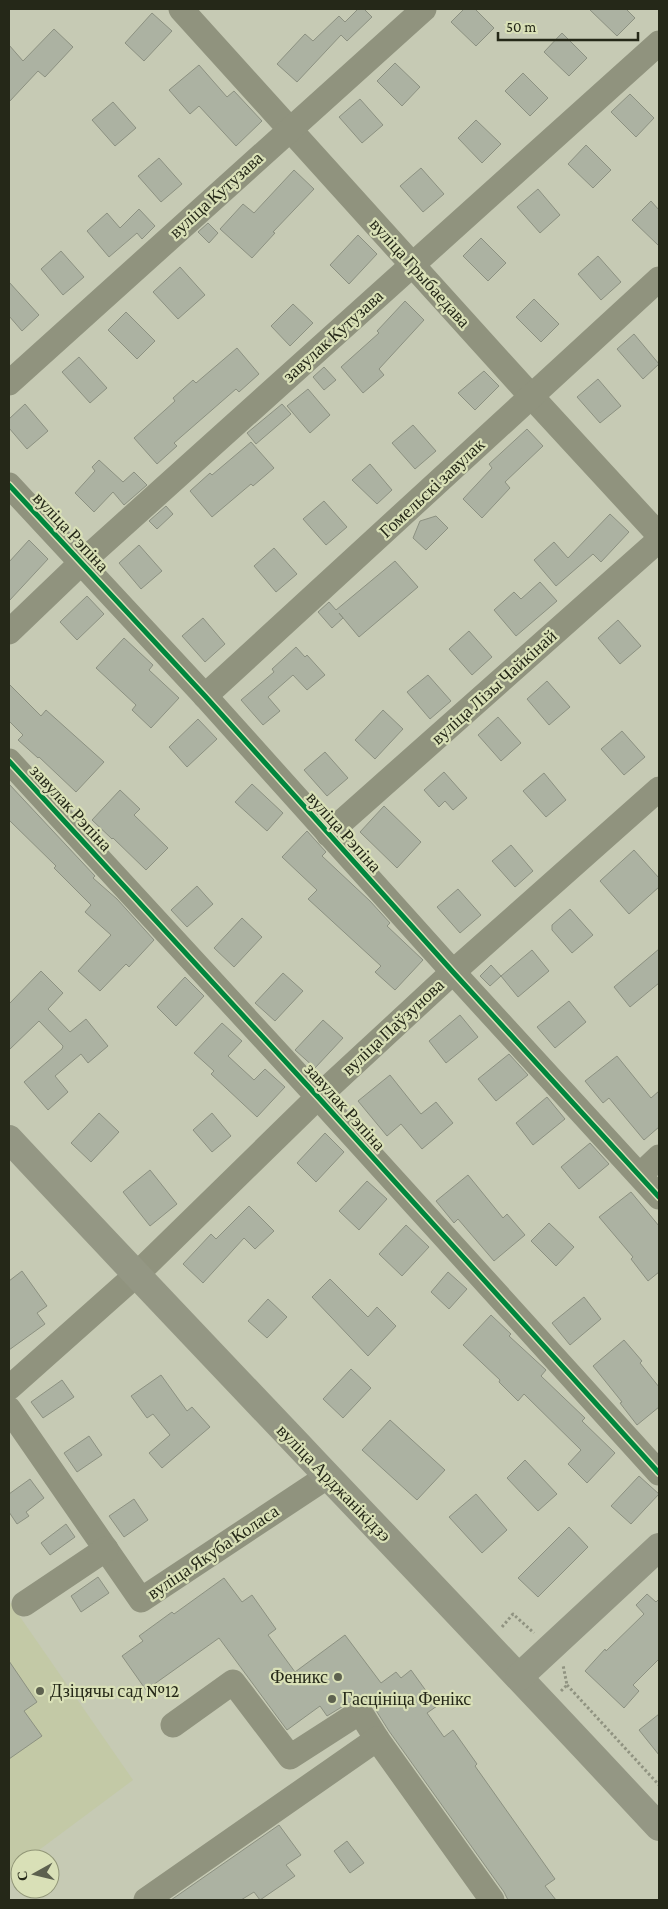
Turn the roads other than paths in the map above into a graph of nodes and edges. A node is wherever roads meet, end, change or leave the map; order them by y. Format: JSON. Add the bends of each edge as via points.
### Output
{"nodes":[{"id":1,"x":181,"y":9,"type":"edge"},
{"id":2,"x":424,"y":9,"type":"edge"},
{"id":3,"x":659,"y":43,"type":"edge"},
{"id":4,"x":289,"y":129,"type":"junction"},
{"id":5,"x":413,"y":265,"type":"junction"},
{"id":6,"x":659,"y":279,"type":"edge"},
{"id":7,"x":9,"y":383,"type":"edge"},
{"id":8,"x":531,"y":396,"type":"junction"},
{"id":9,"x":9,"y":485,"type":"edge"},
{"id":10,"x":659,"y":535,"type":"edge"},
{"id":11,"x":659,"y":540,"type":"edge"},
{"id":12,"x":81,"y":563,"type":"junction"},
{"id":13,"x":9,"y":632,"type":"edge"},
{"id":14,"x":205,"y":696,"type":"junction"},
{"id":15,"x":9,"y":761,"type":"edge"},
{"id":16,"x":659,"y":789,"type":"edge"},
{"id":17,"x":328,"y":834,"type":"junction"},
{"id":18,"x":453,"y":972,"type":"junction"},
{"id":19,"x":318,"y":1097,"type":"junction"},
{"id":20,"x":9,"y":1139,"type":"edge"},
{"id":21,"x":659,"y":1158,"type":"edge"},
{"id":22,"x":640,"y":1175,"type":"junction"},
{"id":23,"x":659,"y":1197,"type":"edge"},
{"id":24,"x":136,"y":1275,"type":"junction"},
{"id":25,"x":9,"y":1388,"type":"edge"},
{"id":26,"x":9,"y":1409,"type":"edge"},
{"id":27,"x":659,"y":1473,"type":"edge"},
{"id":28,"x":328,"y":1476,"type":"junction"},
{"id":29,"x":659,"y":1547,"type":"edge"},
{"id":30,"x":106,"y":1549,"type":"junction"},
{"id":31,"x":24,"y":1604,"type":"dead end"},
{"id":32,"x":520,"y":1677,"type":"junction"},
{"id":33,"x":173,"y":1725,"type":"dead end"},
{"id":34,"x":377,"y":1739,"type":"junction"},
{"id":35,"x":659,"y":1827,"type":"edge"},
{"id":36,"x":146,"y":1900,"type":"edge"},
{"id":37,"x":492,"y":1900,"type":"edge"}],
"edges":[{"from":1,"to":4,"type":"street","name":"вуліца Грыбаедава"},
{"from":2,"to":4,"type":"street","name":"вуліца Кутузава"},
{"from":3,"to":5,"type":"street","name":"завулак Кутузава"},
{"from":4,"to":5,"type":"street","name":"вуліца Грыбаедава"},
{"from":4,"to":7,"type":"street","name":"вуліца Кутузава"},
{"from":5,"to":8,"type":"street","name":"вуліца Грыбаедава"},
{"from":5,"to":12,"type":"street","name":"завулак Кутузава"},
{"from":6,"to":8,"type":"street","name":"Гомельскі завулак"},
{"from":8,"to":10,"type":"street","name":"вуліца Грыбаедава"},
{"from":8,"to":14,"type":"street","name":"Гомельскі завулак"},
{"from":9,"to":12,"type":"street","name":"вуліца Рэпіна"},
{"from":11,"to":17,"type":"street","name":"вуліца Лізы Чайкінай"},
{"from":12,"to":13,"type":"street","name":"завулак Кутузава"},
{"from":12,"to":14,"type":"street","name":"вуліца Рэпіна"},
{"from":14,"to":17,"type":"street","name":"вуліца Рэпіна"},
{"from":15,"to":19,"type":"street","name":"завулак Рэпіна"},
{"from":16,"to":18,"type":"street","name":"вуліца Паўзунова"},
{"from":17,"to":18,"type":"street","name":"вуліца Рэпіна"},
{"from":18,"to":19,"type":"street","name":"вуліца Паўзунова"},
{"from":18,"to":22,"type":"street","name":"вуліца Рэпіна"},
{"from":19,"to":24,"type":"street","name":"вуліца Паўзунова"},
{"from":19,"to":27,"type":"street","name":"завулак Рэпіна"},
{"from":20,"to":24,"type":"main road","name":"вуліца Арджанікідзэ"},
{"from":21,"to":22,"type":"street"},
{"from":22,"to":23,"type":"street","name":"вуліца Рэпіна"},
{"from":24,"to":25,"type":"street","name":"вуліца Паўзунова"},
{"from":24,"to":28,"type":"main road","name":"вуліца Арджанікідзэ"},
{"from":26,"to":30,"type":"street","name":"вуліца Якуба Коласа"},
{"from":28,"to":30,"type":"street","name":"вуліца Якуба Коласа","via":[[142,1600]]},
{"from":28,"to":32,"type":"main road","name":"вуліца Арджанікідзэ"},
{"from":29,"to":32,"type":"main road"},
{"from":30,"to":31,"type":"street"},
{"from":32,"to":35,"type":"main road","name":"вуліца Арджанікідзэ"},
{"from":33,"to":34,"type":"street","via":[[232,1682],[290,1757],[360,1712]]},
{"from":34,"to":36,"type":"street"},
{"from":34,"to":37,"type":"street"}]}
